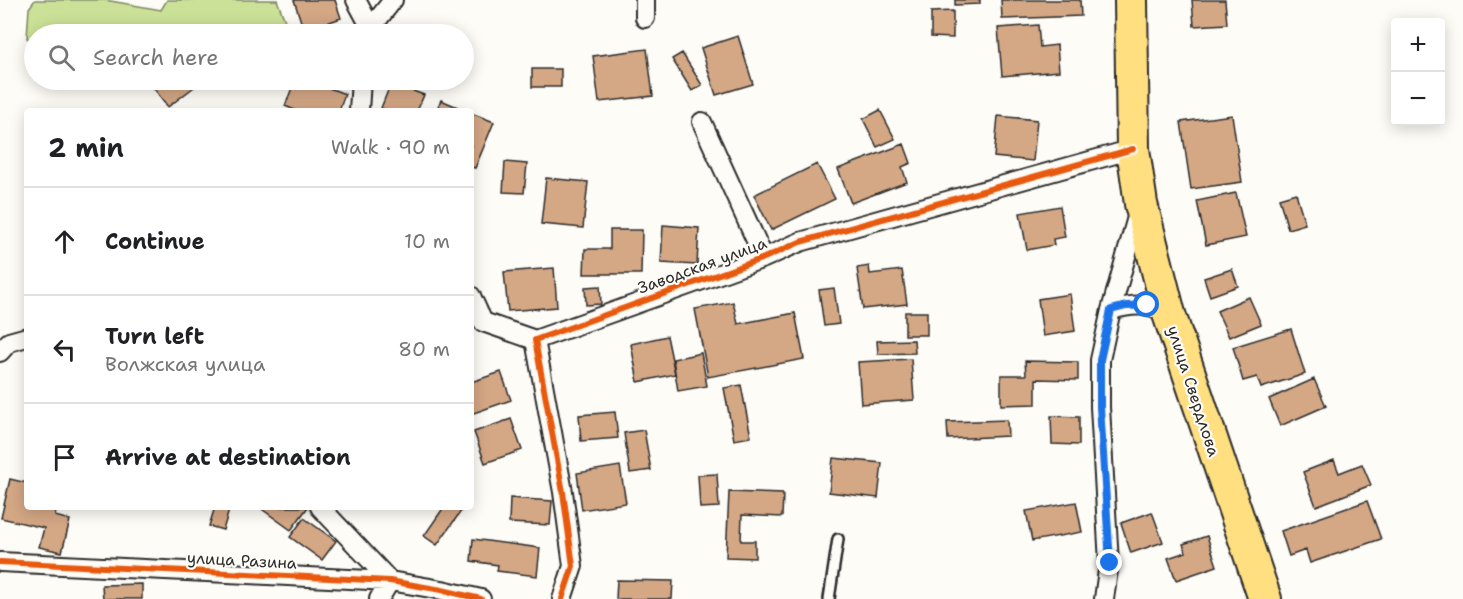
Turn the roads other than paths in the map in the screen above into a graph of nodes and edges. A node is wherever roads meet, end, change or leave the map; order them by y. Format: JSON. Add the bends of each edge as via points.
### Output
{"nodes":[{"id":1,"x":356,"y":0,"type":"edge"},
{"id":2,"x":393,"y":0,"type":"edge"},
{"id":3,"x":1131,"y":0,"type":"edge"},
{"id":4,"x":367,"y":24,"type":"edge"},
{"id":5,"x":375,"y":24,"type":"edge"},
{"id":6,"x":360,"y":90,"type":"edge"},
{"id":7,"x":358,"y":108,"type":"edge"},
{"id":8,"x":702,"y":122,"type":"dead end"},
{"id":9,"x":1133,"y":149,"type":"junction"},
{"id":10,"x":1141,"y":204,"type":"junction"},
{"id":11,"x":764,"y":258,"type":"junction"},
{"id":12,"x":1111,"y":310,"type":"junction"},
{"id":13,"x":1169,"y":314,"type":"junction"},
{"id":14,"x":477,"y":323,"type":"edge"},
{"id":15,"x":24,"y":338,"type":"edge"},
{"id":16,"x":535,"y":340,"type":"junction"},
{"id":17,"x":0,"y":352,"type":"edge"},
{"id":18,"x":323,"y":510,"type":"edge"},
{"id":19,"x":838,"y":539,"type":"dead end"},
{"id":20,"x":0,"y":561,"type":"edge"},
{"id":21,"x":390,"y":581,"type":"junction"},
{"id":22,"x":379,"y":599,"type":"edge"},
{"id":23,"x":481,"y":599,"type":"edge"},
{"id":24,"x":562,"y":599,"type":"edge"},
{"id":25,"x":829,"y":599,"type":"edge"},
{"id":26,"x":1104,"y":599,"type":"edge"},
{"id":27,"x":1265,"y":599,"type":"edge"}],
"edges":[{"from":1,"to":4,"type":"street"},
{"from":2,"to":5,"type":"street"},
{"from":3,"to":9,"type":"highway","name":"улица Свердлова"},
{"from":6,"to":7,"type":"street"},
{"from":8,"to":11,"type":"street","name":"Заводская улица"},
{"from":9,"to":10,"type":"highway","name":"улица Свердлова"},
{"from":9,"to":11,"type":"street","name":"Заводская улица","via":[[800,242]]},
{"from":10,"to":12,"type":"street"},
{"from":10,"to":13,"type":"highway","name":"улица Свердлова"},
{"from":11,"to":16,"type":"street","name":"Заводская улица"},
{"from":12,"to":13,"type":"street","via":[[1147,305]]},
{"from":12,"to":26,"type":"street","via":[[1100,360],[1110,563]]},
{"from":13,"to":27,"type":"highway","name":"улица Свердлова"},
{"from":14,"to":16,"type":"street"},
{"from":15,"to":17,"type":"street","via":[[9,342]]},
{"from":16,"to":24,"type":"street","via":[[573,566]]},
{"from":18,"to":21,"type":"street"},
{"from":19,"to":25,"type":"lane"},
{"from":20,"to":21,"type":"street","name":"улица Разина"},
{"from":21,"to":22,"type":"street"},
{"from":21,"to":23,"type":"street","name":"улица Разина"}]}
